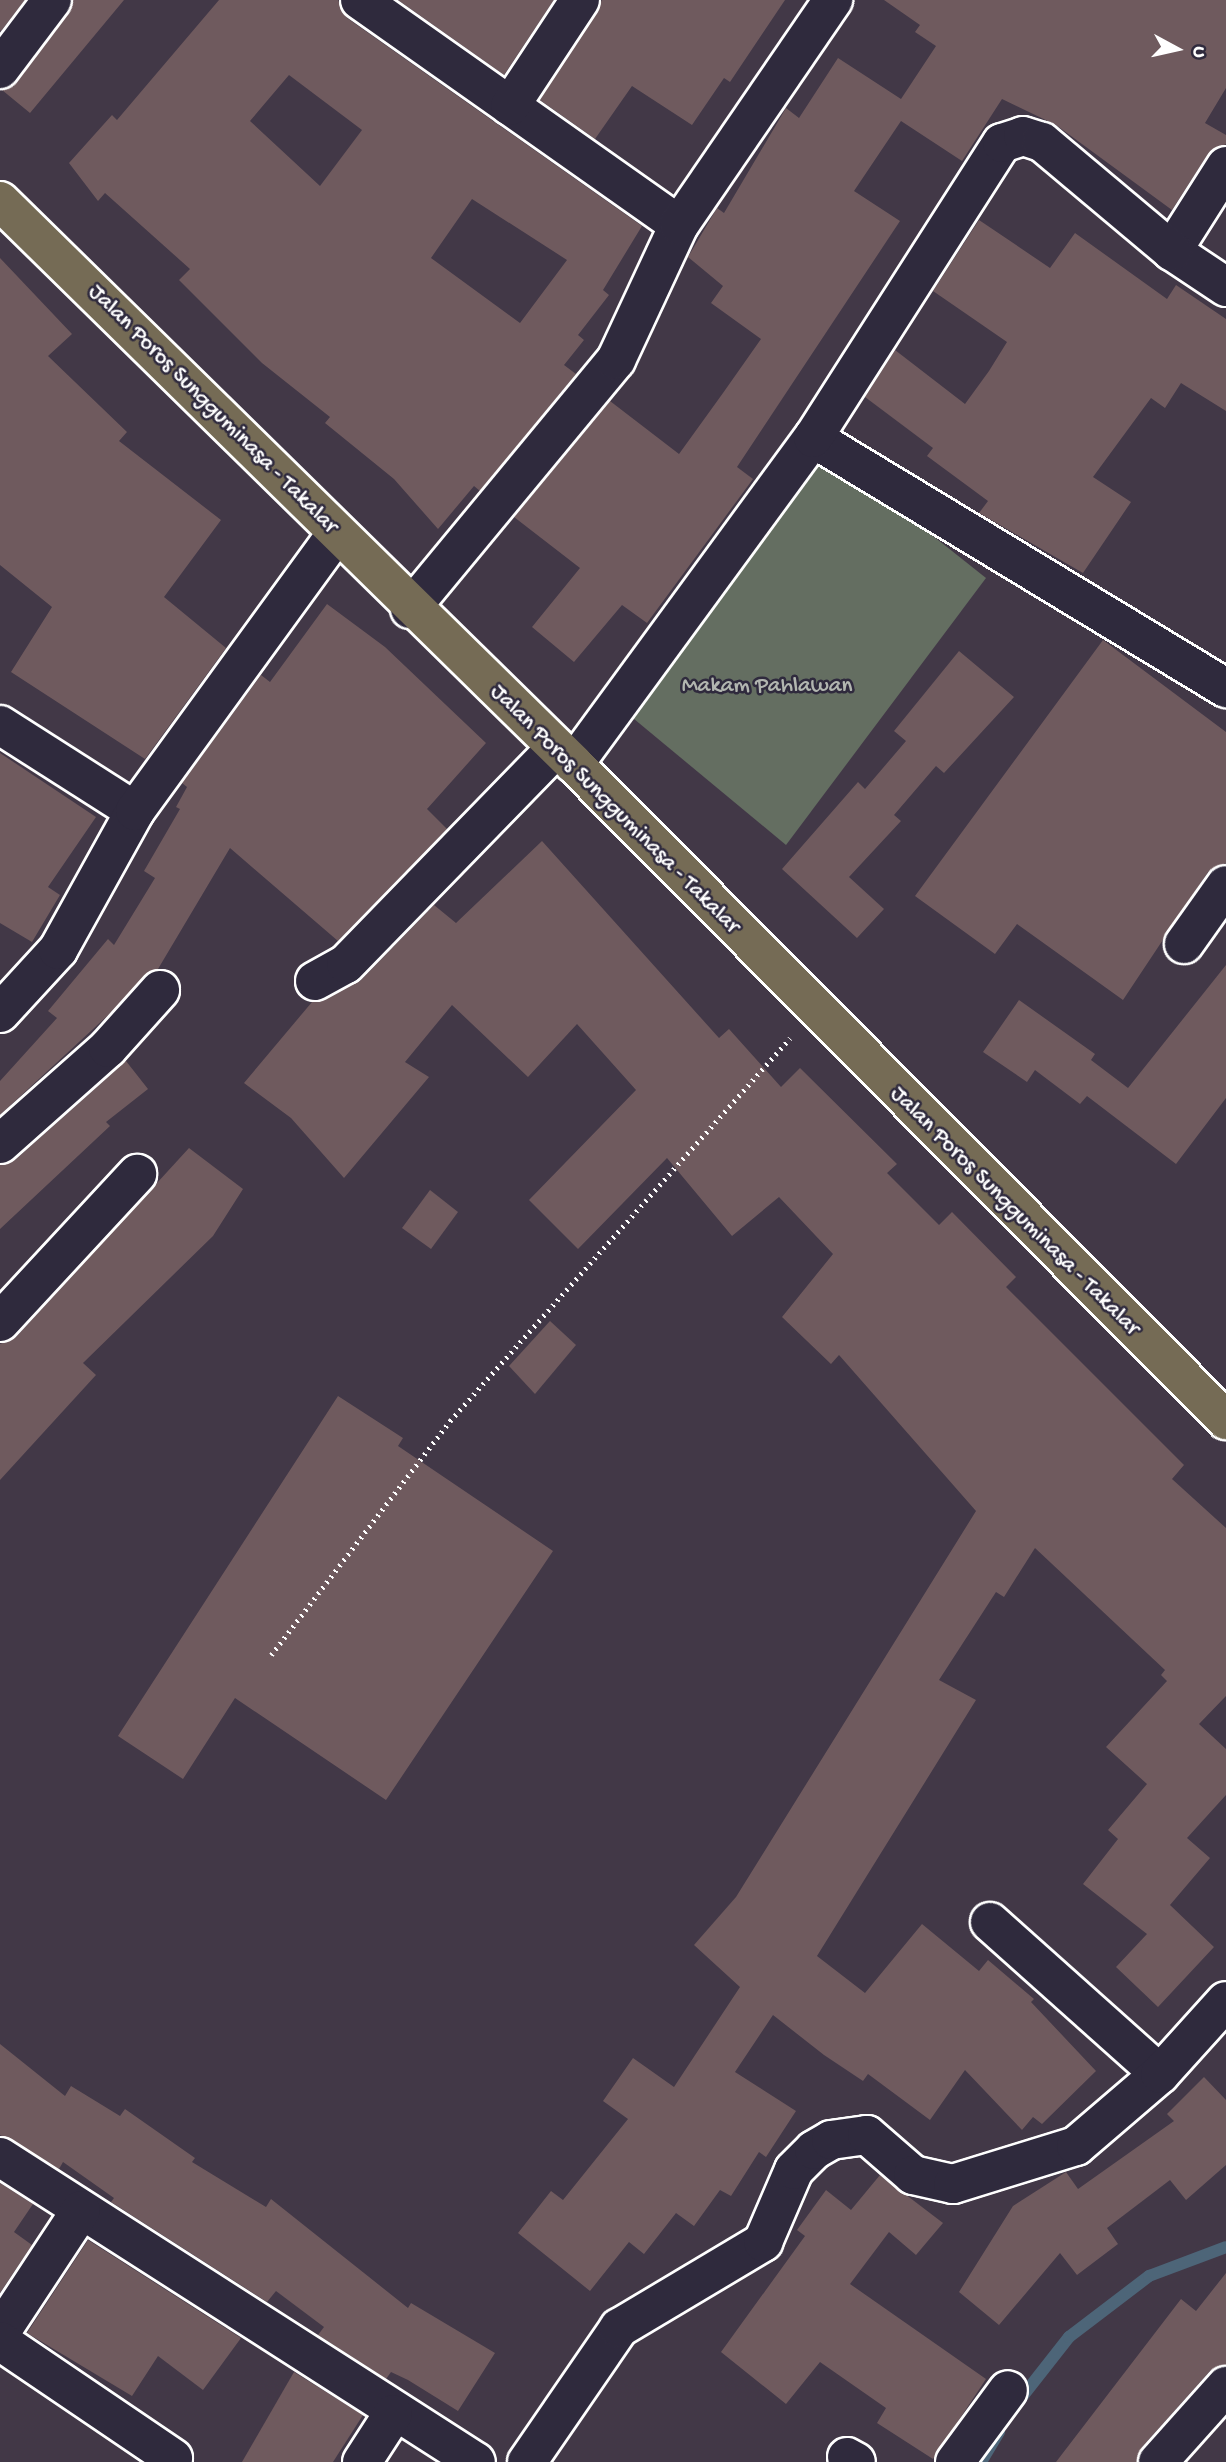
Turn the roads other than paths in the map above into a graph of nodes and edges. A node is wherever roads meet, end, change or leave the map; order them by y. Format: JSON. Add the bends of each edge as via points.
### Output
{"nodes":[{"id":1,"x":52,"y":0,"type":"edge"},
{"id":2,"x":360,"y":0,"type":"edge"},
{"id":3,"x":580,"y":0,"type":"edge"},
{"id":4,"x":833,"y":0,"type":"edge"},
{"id":5,"x":0,"y":69,"type":"edge"},
{"id":6,"x":510,"y":106,"type":"junction"},
{"id":7,"x":1226,"y":166,"type":"edge"},
{"id":8,"x":0,"y":201,"type":"edge"},
{"id":9,"x":679,"y":225,"type":"junction"},
{"id":10,"x":1172,"y":251,"type":"junction"},
{"id":11,"x":1226,"y":287,"type":"edge"},
{"id":12,"x":813,"y":438,"type":"junction"},
{"id":13,"x":336,"y":534,"type":"junction"},
{"id":14,"x":410,"y":609,"type":"junction"},
{"id":15,"x":1226,"y":688,"type":"edge"},
{"id":16,"x":0,"y":725,"type":"edge"},
{"id":17,"x":565,"y":756,"type":"junction"},
{"id":18,"x":135,"y":811,"type":"junction"},
{"id":19,"x":1226,"y":885,"type":"edge"},
{"id":20,"x":1184,"y":944,"type":"dead end"},
{"id":21,"x":13,"y":977,"type":"edge"},
{"id":22,"x":315,"y":981,"type":"dead end"},
{"id":23,"x":160,"y":990,"type":"dead end"},
{"id":24,"x":0,"y":1013,"type":"edge"},
{"id":25,"x":0,"y":1144,"type":"edge"},
{"id":26,"x":137,"y":1174,"type":"dead end"},
{"id":27,"x":0,"y":1322,"type":"edge"},
{"id":28,"x":1226,"y":1420,"type":"edge"},
{"id":29,"x":990,"y":1922,"type":"dead end"},
{"id":30,"x":1226,"y":2001,"type":"edge"},
{"id":31,"x":1160,"y":2074,"type":"junction"},
{"id":32,"x":0,"y":2157,"type":"edge"},
{"id":33,"x":81,"y":2210,"type":"junction"},
{"id":34,"x":0,"y":2333,"type":"edge"},
{"id":35,"x":0,"y":2341,"type":"edge"},
{"id":36,"x":1226,"y":2386,"type":"edge"},
{"id":37,"x":1008,"y":2390,"type":"dead end"},
{"id":38,"x":393,"y":2414,"type":"junction"},
{"id":39,"x":173,"y":2458,"type":"dead end"},
{"id":40,"x":362,"y":2462,"type":"edge"},
{"id":41,"x":476,"y":2462,"type":"edge"},
{"id":42,"x":527,"y":2462,"type":"edge"},
{"id":43,"x":955,"y":2462,"type":"edge"},
{"id":44,"x":1157,"y":2462,"type":"edge"}],
"edges":[{"from":1,"to":5,"type":"street"},
{"from":2,"to":6,"type":"street"},
{"from":3,"to":6,"type":"street"},
{"from":4,"to":9,"type":"street"},
{"from":6,"to":9,"type":"street"},
{"from":7,"to":10,"type":"street"},
{"from":8,"to":13,"type":"highway","name":"Jalan Poros Sungguminasa - Takalar"},
{"from":9,"to":14,"type":"street","via":[[616,360]]},
{"from":10,"to":11,"type":"street"},
{"from":10,"to":12,"type":"street","via":[[1042,142],[1012,137],[1002,143]]},
{"from":12,"to":15,"type":"street"},
{"from":12,"to":17,"type":"street"},
{"from":13,"to":14,"type":"highway","name":"Jalan Poros Sungguminasa - Takalar"},
{"from":13,"to":18,"type":"street"},
{"from":14,"to":17,"type":"highway","name":"Jalan Poros Sungguminasa - Takalar"},
{"from":16,"to":18,"type":"street"},
{"from":17,"to":22,"type":"street","via":[[365,946]]},
{"from":17,"to":28,"type":"highway","name":"Jalan Poros Sungguminasa - Takalar","via":[[813,1012]]},
{"from":18,"to":21,"type":"street","via":[[77,921]]},
{"from":19,"to":20,"type":"street"},
{"from":21,"to":24,"type":"street"},
{"from":23,"to":25,"type":"street","via":[[108,1048]]},
{"from":26,"to":27,"type":"street"},
{"from":29,"to":31,"type":"street"},
{"from":30,"to":31,"type":"street"},
{"from":31,"to":42,"type":"street","via":[[1076,2146],[953,2184],[913,2175],[867,2136],[831,2140],[814,2150],[794,2170],[763,2242],[619,2328]]},
{"from":32,"to":33,"type":"street"},
{"from":33,"to":34,"type":"street"},
{"from":33,"to":38,"type":"street"},
{"from":35,"to":39,"type":"street"},
{"from":36,"to":44,"type":"street"},
{"from":37,"to":43,"type":"street"},
{"from":38,"to":40,"type":"street"},
{"from":38,"to":41,"type":"street"}]}
